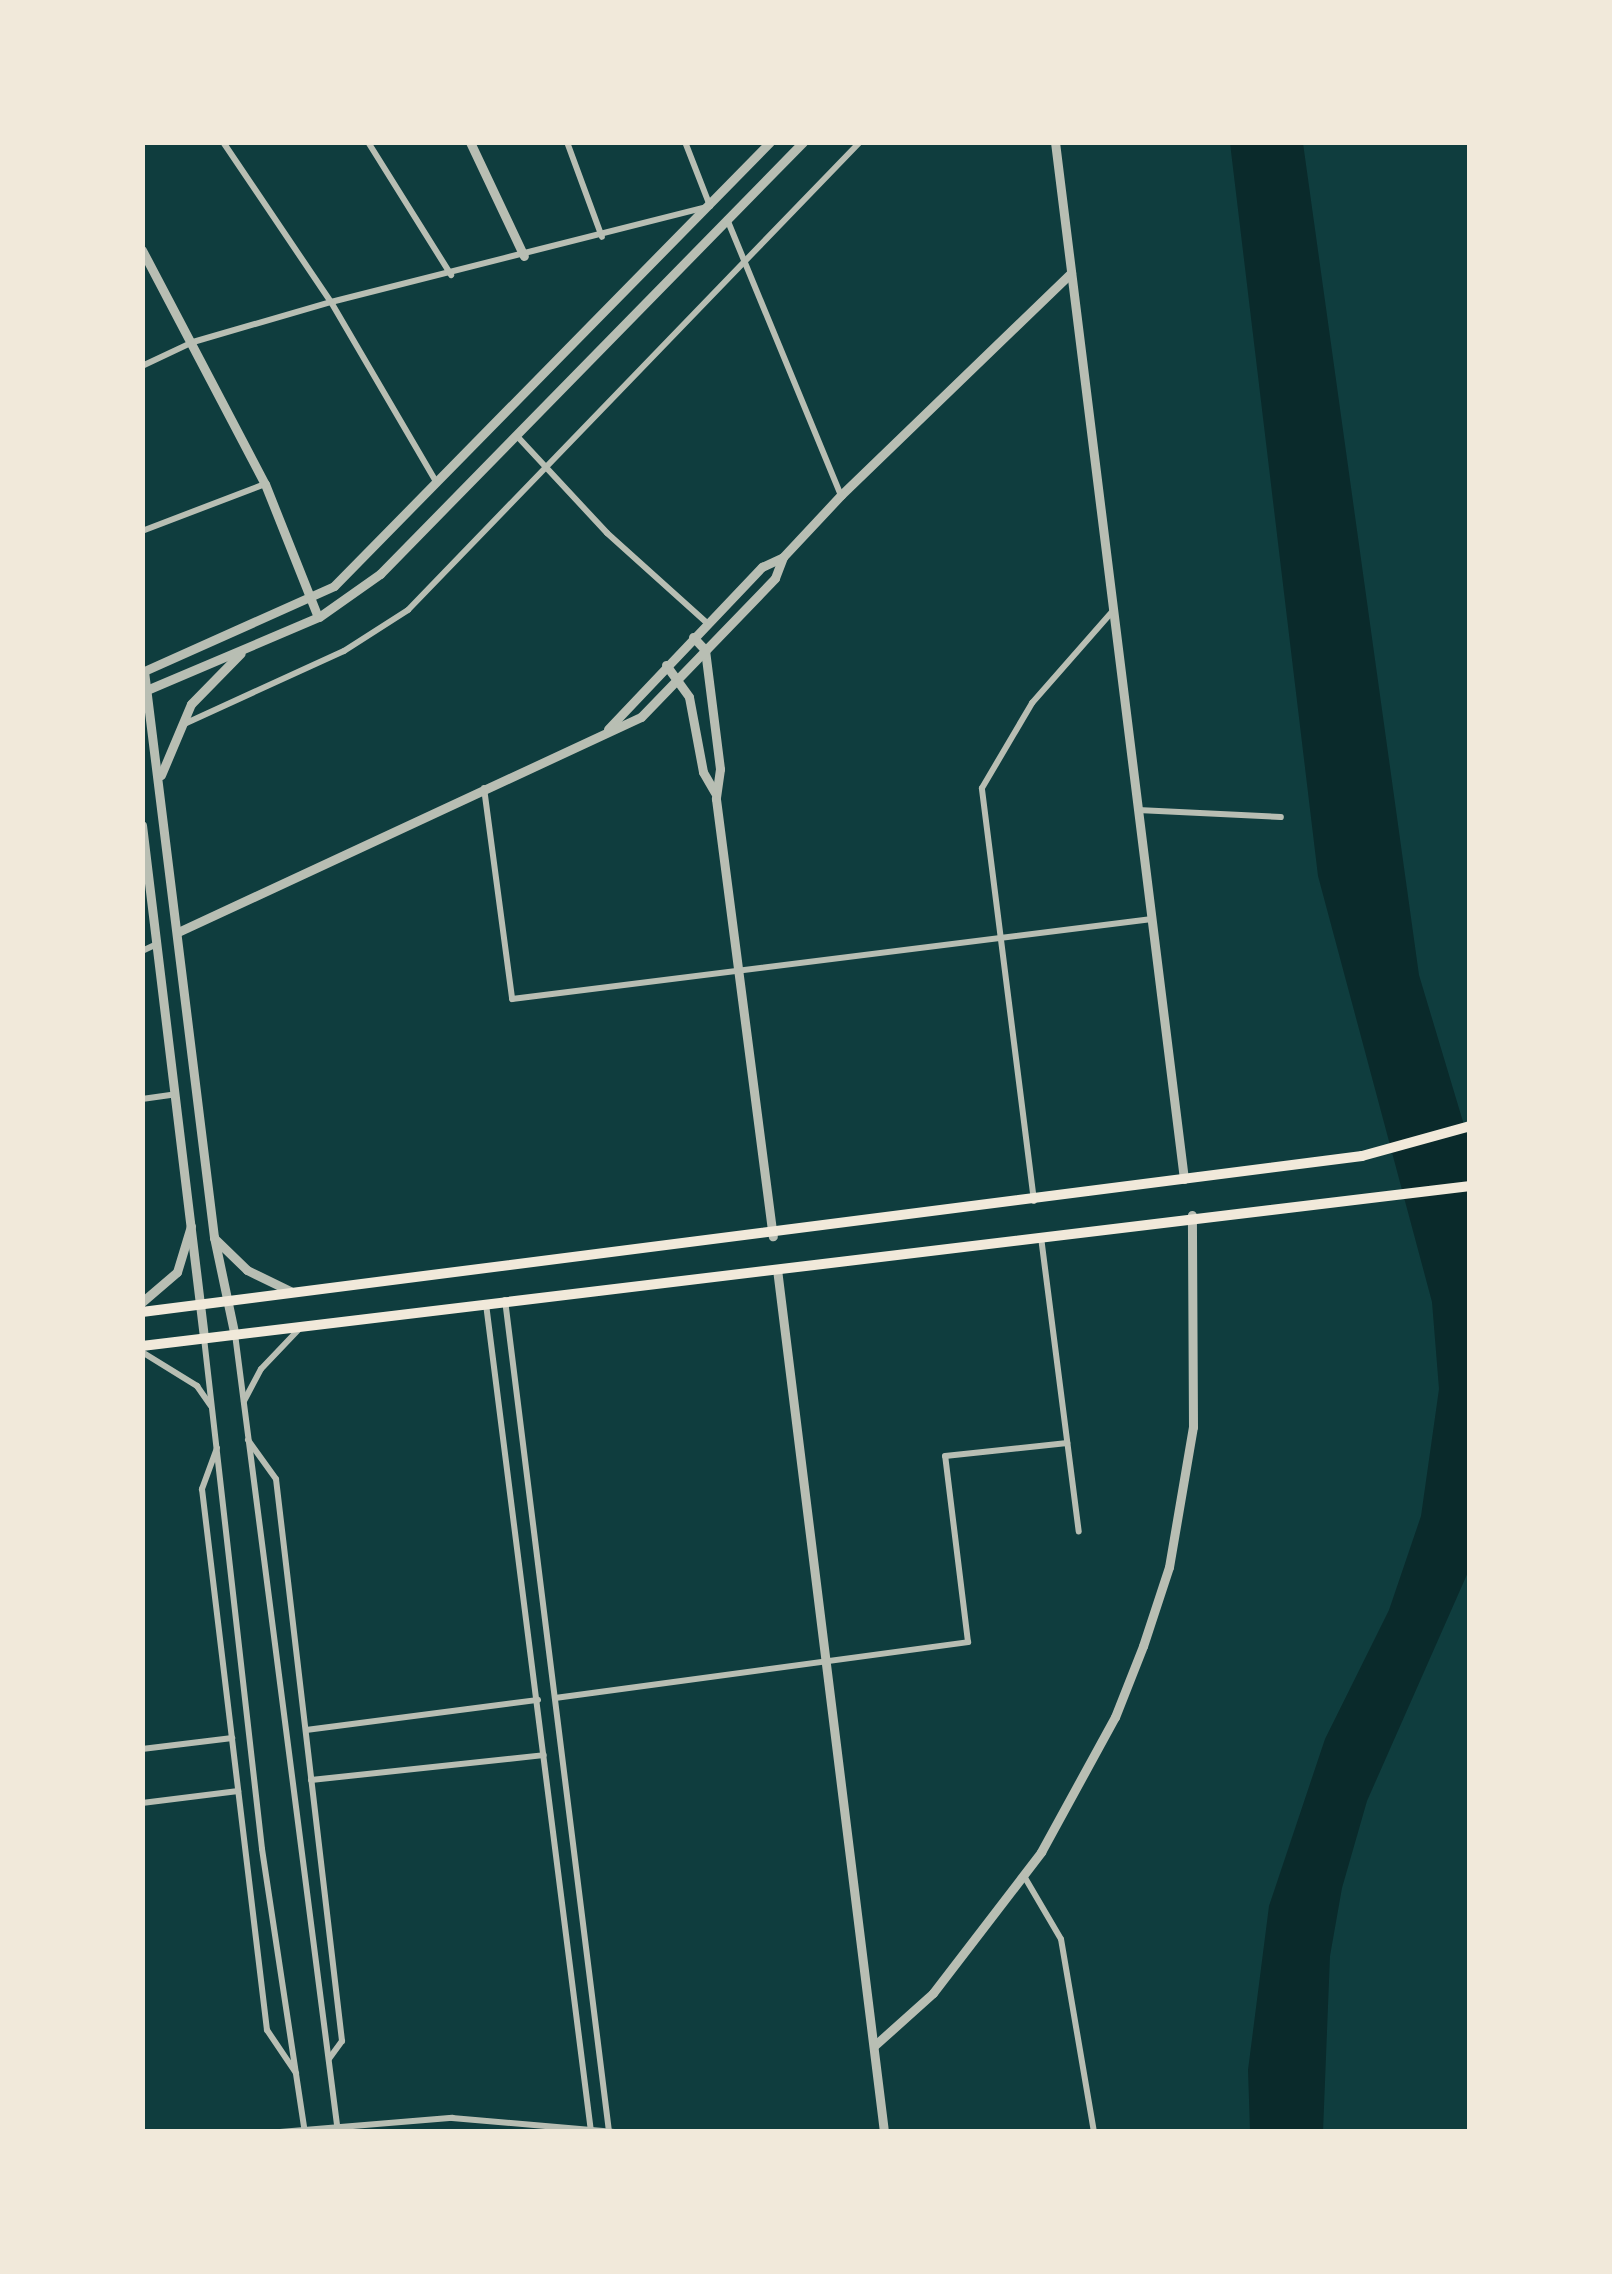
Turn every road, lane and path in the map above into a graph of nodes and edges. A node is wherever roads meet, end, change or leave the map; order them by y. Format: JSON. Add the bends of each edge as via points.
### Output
{"nodes":[{"id":1,"x":223,"y":142,"type":"edge"},
{"id":2,"x":368,"y":142,"type":"edge"},
{"id":3,"x":470,"y":142,"type":"edge"},
{"id":4,"x":566,"y":142,"type":"edge"},
{"id":5,"x":684,"y":142,"type":"edge"},
{"id":6,"x":770,"y":142,"type":"edge"},
{"id":7,"x":803,"y":142,"type":"edge"},
{"id":8,"x":860,"y":142,"type":"edge"},
{"id":9,"x":1055,"y":142,"type":"edge"},
{"id":10,"x":710,"y":206,"type":"junction"},
{"id":11,"x":727,"y":218,"type":"junction"},
{"id":12,"x":602,"y":237,"type":"junction"},
{"id":13,"x":142,"y":250,"type":"edge"},
{"id":14,"x":524,"y":256,"type":"junction"},
{"id":15,"x":746,"y":263,"type":"junction"},
{"id":16,"x":1072,"y":273,"type":"junction"},
{"id":17,"x":452,"y":275,"type":"junction"},
{"id":18,"x":331,"y":302,"type":"junction"},
{"id":19,"x":193,"y":342,"type":"junction"},
{"id":20,"x":142,"y":366,"type":"edge"},
{"id":21,"x":516,"y":434,"type":"junction"},
{"id":22,"x":546,"y":468,"type":"junction"},
{"id":23,"x":436,"y":482,"type":"junction"},
{"id":24,"x":265,"y":484,"type":"junction"},
{"id":25,"x":841,"y":494,"type":"junction"},
{"id":26,"x":142,"y":531,"type":"edge"},
{"id":27,"x":783,"y":557,"type":"junction"},
{"id":28,"x":312,"y":600,"type":"junction"},
{"id":29,"x":1113,"y":611,"type":"junction"},
{"id":30,"x":318,"y":617,"type":"junction"},
{"id":31,"x":706,"y":623,"type":"junction"},
{"id":32,"x":693,"y":637,"type":"junction"},
{"id":33,"x":247,"y":647,"type":"junction"},
{"id":34,"x":705,"y":650,"type":"junction"},
{"id":35,"x":666,"y":665,"type":"junction"},
{"id":36,"x":144,"y":672,"type":"edge"},
{"id":37,"x":679,"y":678,"type":"junction"},
{"id":38,"x":145,"y":691,"type":"edge"},
{"id":39,"x":177,"y":728,"type":"junction"},
{"id":40,"x":606,"y":732,"type":"junction"},
{"id":41,"x":159,"y":783,"type":"junction"},
{"id":42,"x":484,"y":788,"type":"junction"},
{"id":43,"x":715,"y":793,"type":"junction"},
{"id":44,"x":1138,"y":810,"type":"junction"},
{"id":45,"x":1282,"y":817,"type":"dead end"},
{"id":46,"x":142,"y":825,"type":"edge"},
{"id":47,"x":1152,"y":919,"type":"junction"},
{"id":48,"x":178,"y":932,"type":"junction"},
{"id":49,"x":1001,"y":939,"type":"junction"},
{"id":50,"x":158,"y":944,"type":"junction"},
{"id":51,"x":142,"y":951,"type":"edge"},
{"id":52,"x":738,"y":972,"type":"junction"},
{"id":53,"x":177,"y":1094,"type":"junction"},
{"id":54,"x":142,"y":1099,"type":"edge"},
{"id":55,"x":1470,"y":1126,"type":"edge"},
{"id":56,"x":1184,"y":1179,"type":"junction"},
{"id":57,"x":1470,"y":1186,"type":"edge"},
{"id":58,"x":1034,"y":1201,"type":"junction"},
{"id":59,"x":1192,"y":1215,"type":"junction"},
{"id":60,"x":193,"y":1218,"type":"junction"},
{"id":61,"x":773,"y":1236,"type":"junction"},
{"id":62,"x":1040,"y":1236,"type":"junction"},
{"id":63,"x":214,"y":1238,"type":"junction"},
{"id":64,"x":777,"y":1269,"type":"junction"},
{"id":65,"x":297,"y":1294,"type":"junction"},
{"id":66,"x":505,"y":1300,"type":"junction"},
{"id":67,"x":142,"y":1302,"type":"edge"},
{"id":68,"x":227,"y":1302,"type":"junction"},
{"id":69,"x":486,"y":1302,"type":"junction"},
{"id":70,"x":202,"y":1307,"type":"junction"},
{"id":71,"x":142,"y":1312,"type":"edge"},
{"id":72,"x":309,"y":1321,"type":"junction"},
{"id":73,"x":234,"y":1332,"type":"junction"},
{"id":74,"x":204,"y":1336,"type":"junction"},
{"id":75,"x":142,"y":1349,"type":"edge"},
{"id":76,"x":244,"y":1402,"type":"junction"},
{"id":77,"x":214,"y":1414,"type":"junction"},
{"id":78,"x":248,"y":1440,"type":"junction"},
{"id":79,"x":1067,"y":1442,"type":"junction"},
{"id":80,"x":218,"y":1448,"type":"junction"},
{"id":81,"x":1079,"y":1532,"type":"dead end"},
{"id":82,"x":824,"y":1664,"type":"junction"},
{"id":83,"x":554,"y":1698,"type":"junction"},
{"id":84,"x":538,"y":1700,"type":"junction"},
{"id":85,"x":306,"y":1730,"type":"junction"},
{"id":86,"x":232,"y":1738,"type":"junction"},
{"id":87,"x":142,"y":1748,"type":"edge"},
{"id":88,"x":544,"y":1755,"type":"junction"},
{"id":89,"x":311,"y":1780,"type":"junction"},
{"id":90,"x":238,"y":1792,"type":"junction"},
{"id":91,"x":142,"y":1803,"type":"edge"},
{"id":92,"x":1024,"y":1876,"type":"junction"},
{"id":93,"x":874,"y":2046,"type":"junction"},
{"id":94,"x":328,"y":2060,"type":"junction"},
{"id":95,"x":296,"y":2073,"type":"junction"},
{"id":96,"x":338,"y":2128,"type":"edge"},
{"id":97,"x":304,"y":2129,"type":"edge"},
{"id":98,"x":591,"y":2129,"type":"edge"},
{"id":99,"x":611,"y":2131,"type":"edge"},
{"id":100,"x":280,"y":2132,"type":"edge"},
{"id":101,"x":884,"y":2132,"type":"edge"},
{"id":102,"x":1094,"y":2132,"type":"edge"}],
"edges":[{"from":1,"to":18,"type":"street"},
{"from":2,"to":17,"type":"street"},
{"from":3,"to":14,"type":"street"},
{"from":4,"to":12,"type":"street"},
{"from":5,"to":10,"type":"street"},
{"from":6,"to":10,"type":"street"},
{"from":7,"to":11,"type":"street"},
{"from":8,"to":15,"type":"street"},
{"from":9,"to":16,"type":"street"},
{"from":10,"to":12,"type":"street"},
{"from":10,"to":23,"type":"street"},
{"from":11,"to":15,"type":"street"},
{"from":11,"to":21,"type":"street"},
{"from":12,"to":14,"type":"street"},
{"from":13,"to":19,"type":"street"},
{"from":14,"to":17,"type":"street"},
{"from":15,"to":22,"type":"street"},
{"from":15,"to":25,"type":"street"},
{"from":16,"to":25,"type":"street"},
{"from":16,"to":29,"type":"street"},
{"from":17,"to":18,"type":"street"},
{"from":18,"to":19,"type":"street"},
{"from":18,"to":23,"type":"street"},
{"from":19,"to":20,"type":"street"},
{"from":19,"to":24,"type":"street"},
{"from":21,"to":22,"type":"street"},
{"from":21,"to":30,"type":"street","via":[[380,574]]},
{"from":22,"to":31,"type":"street"},
{"from":22,"to":39,"type":"street","via":[[390,624]]},
{"from":23,"to":28,"type":"street","via":[[363,561]]},
{"from":24,"to":26,"type":"street"},
{"from":24,"to":28,"type":"street"},
{"from":25,"to":27,"type":"street"},
{"from":27,"to":31,"type":"street","via":[[762,567]]},
{"from":27,"to":34,"type":"street","via":[[774,578]]},
{"from":28,"to":30,"type":"street"},
{"from":28,"to":36,"type":"street"},
{"from":29,"to":44,"type":"street"},
{"from":29,"to":49,"type":"street","via":[[1032,703],[985,774],[982,807]]},
{"from":30,"to":33,"type":"street"},
{"from":31,"to":32,"type":"street"},
{"from":32,"to":34,"type":"street"},
{"from":32,"to":35,"type":"street"},
{"from":33,"to":38,"type":"street"},
{"from":33,"to":39,"type":"street","via":[[205,686]]},
{"from":34,"to":37,"type":"street"},
{"from":34,"to":43,"type":"street","via":[[720,769]]},
{"from":35,"to":37,"type":"street"},
{"from":35,"to":40,"type":"street"},
{"from":36,"to":38,"type":"street"},
{"from":37,"to":40,"type":"street","via":[[640,717]]},
{"from":37,"to":43,"type":"street","via":[[695,716],[703,772]]},
{"from":38,"to":41,"type":"street"},
{"from":39,"to":41,"type":"street"},
{"from":40,"to":42,"type":"street"},
{"from":41,"to":48,"type":"street"},
{"from":42,"to":48,"type":"street"},
{"from":42,"to":52,"type":"street","via":[[512,999]]},
{"from":43,"to":52,"type":"street"},
{"from":44,"to":45,"type":"street"},
{"from":44,"to":47,"type":"street"},
{"from":46,"to":50,"type":"street"},
{"from":47,"to":49,"type":"street"},
{"from":47,"to":56,"type":"street"},
{"from":48,"to":63,"type":"street"},
{"from":49,"to":52,"type":"street"},
{"from":49,"to":58,"type":"street"},
{"from":50,"to":51,"type":"street"},
{"from":50,"to":53,"type":"street"},
{"from":52,"to":61,"type":"street"},
{"from":53,"to":54,"type":"street"},
{"from":53,"to":60,"type":"street"},
{"from":55,"to":56,"type":"main road","via":[[1362,1156]]},
{"from":56,"to":58,"type":"main road"},
{"from":57,"to":59,"type":"main road"},
{"from":58,"to":61,"type":"main road"},
{"from":59,"to":62,"type":"main road"},
{"from":59,"to":92,"type":"street","via":[[1193,1427],[1168,1567],[1115,1717]]},
{"from":60,"to":67,"type":"street","via":[[177,1272]]},
{"from":60,"to":70,"type":"street"},
{"from":61,"to":65,"type":"main road"},
{"from":62,"to":64,"type":"main road"},
{"from":62,"to":79,"type":"street"},
{"from":63,"to":65,"type":"street","via":[[264,1282]]},
{"from":63,"to":68,"type":"street"},
{"from":64,"to":66,"type":"main road"},
{"from":64,"to":82,"type":"street"},
{"from":65,"to":68,"type":"main road"},
{"from":66,"to":69,"type":"main road"},
{"from":66,"to":83,"type":"street"},
{"from":68,"to":70,"type":"main road"},
{"from":68,"to":73,"type":"street"},
{"from":69,"to":72,"type":"main road"},
{"from":69,"to":84,"type":"street"},
{"from":70,"to":71,"type":"main road"},
{"from":70,"to":74,"type":"street"},
{"from":72,"to":73,"type":"main road"},
{"from":72,"to":76,"type":"street","via":[[276,1350]]},
{"from":73,"to":74,"type":"main road"},
{"from":73,"to":76,"type":"street"},
{"from":74,"to":75,"type":"main road"},
{"from":74,"to":77,"type":"street"},
{"from":75,"to":77,"type":"street","via":[[196,1386]]},
{"from":76,"to":78,"type":"street"},
{"from":77,"to":80,"type":"street"},
{"from":78,"to":85,"type":"street","via":[[276,1479]]},
{"from":78,"to":94,"type":"street"},
{"from":79,"to":81,"type":"street"},
{"from":79,"to":82,"type":"street","via":[[944,1456],[968,1642]]},
{"from":80,"to":86,"type":"street","via":[[202,1488]]},
{"from":80,"to":95,"type":"street","via":[[262,1849]]},
{"from":82,"to":83,"type":"street"},
{"from":82,"to":93,"type":"street"},
{"from":83,"to":99,"type":"street"},
{"from":84,"to":85,"type":"street"},
{"from":84,"to":88,"type":"street"},
{"from":85,"to":89,"type":"street"},
{"from":86,"to":87,"type":"street"},
{"from":86,"to":90,"type":"street"},
{"from":88,"to":89,"type":"street"},
{"from":88,"to":98,"type":"street"},
{"from":89,"to":94,"type":"street","via":[[342,2041]]},
{"from":90,"to":91,"type":"street"},
{"from":90,"to":95,"type":"street","via":[[266,2030]]},
{"from":92,"to":93,"type":"street","via":[[933,1993]]},
{"from":92,"to":102,"type":"street","via":[[1061,1940]]},
{"from":93,"to":101,"type":"street"},
{"from":94,"to":96,"type":"street"},
{"from":95,"to":97,"type":"street"},
{"from":96,"to":97,"type":"street"},
{"from":96,"to":98,"type":"street","via":[[452,2118]]},
{"from":97,"to":100,"type":"street"},
{"from":98,"to":99,"type":"street"}]}
